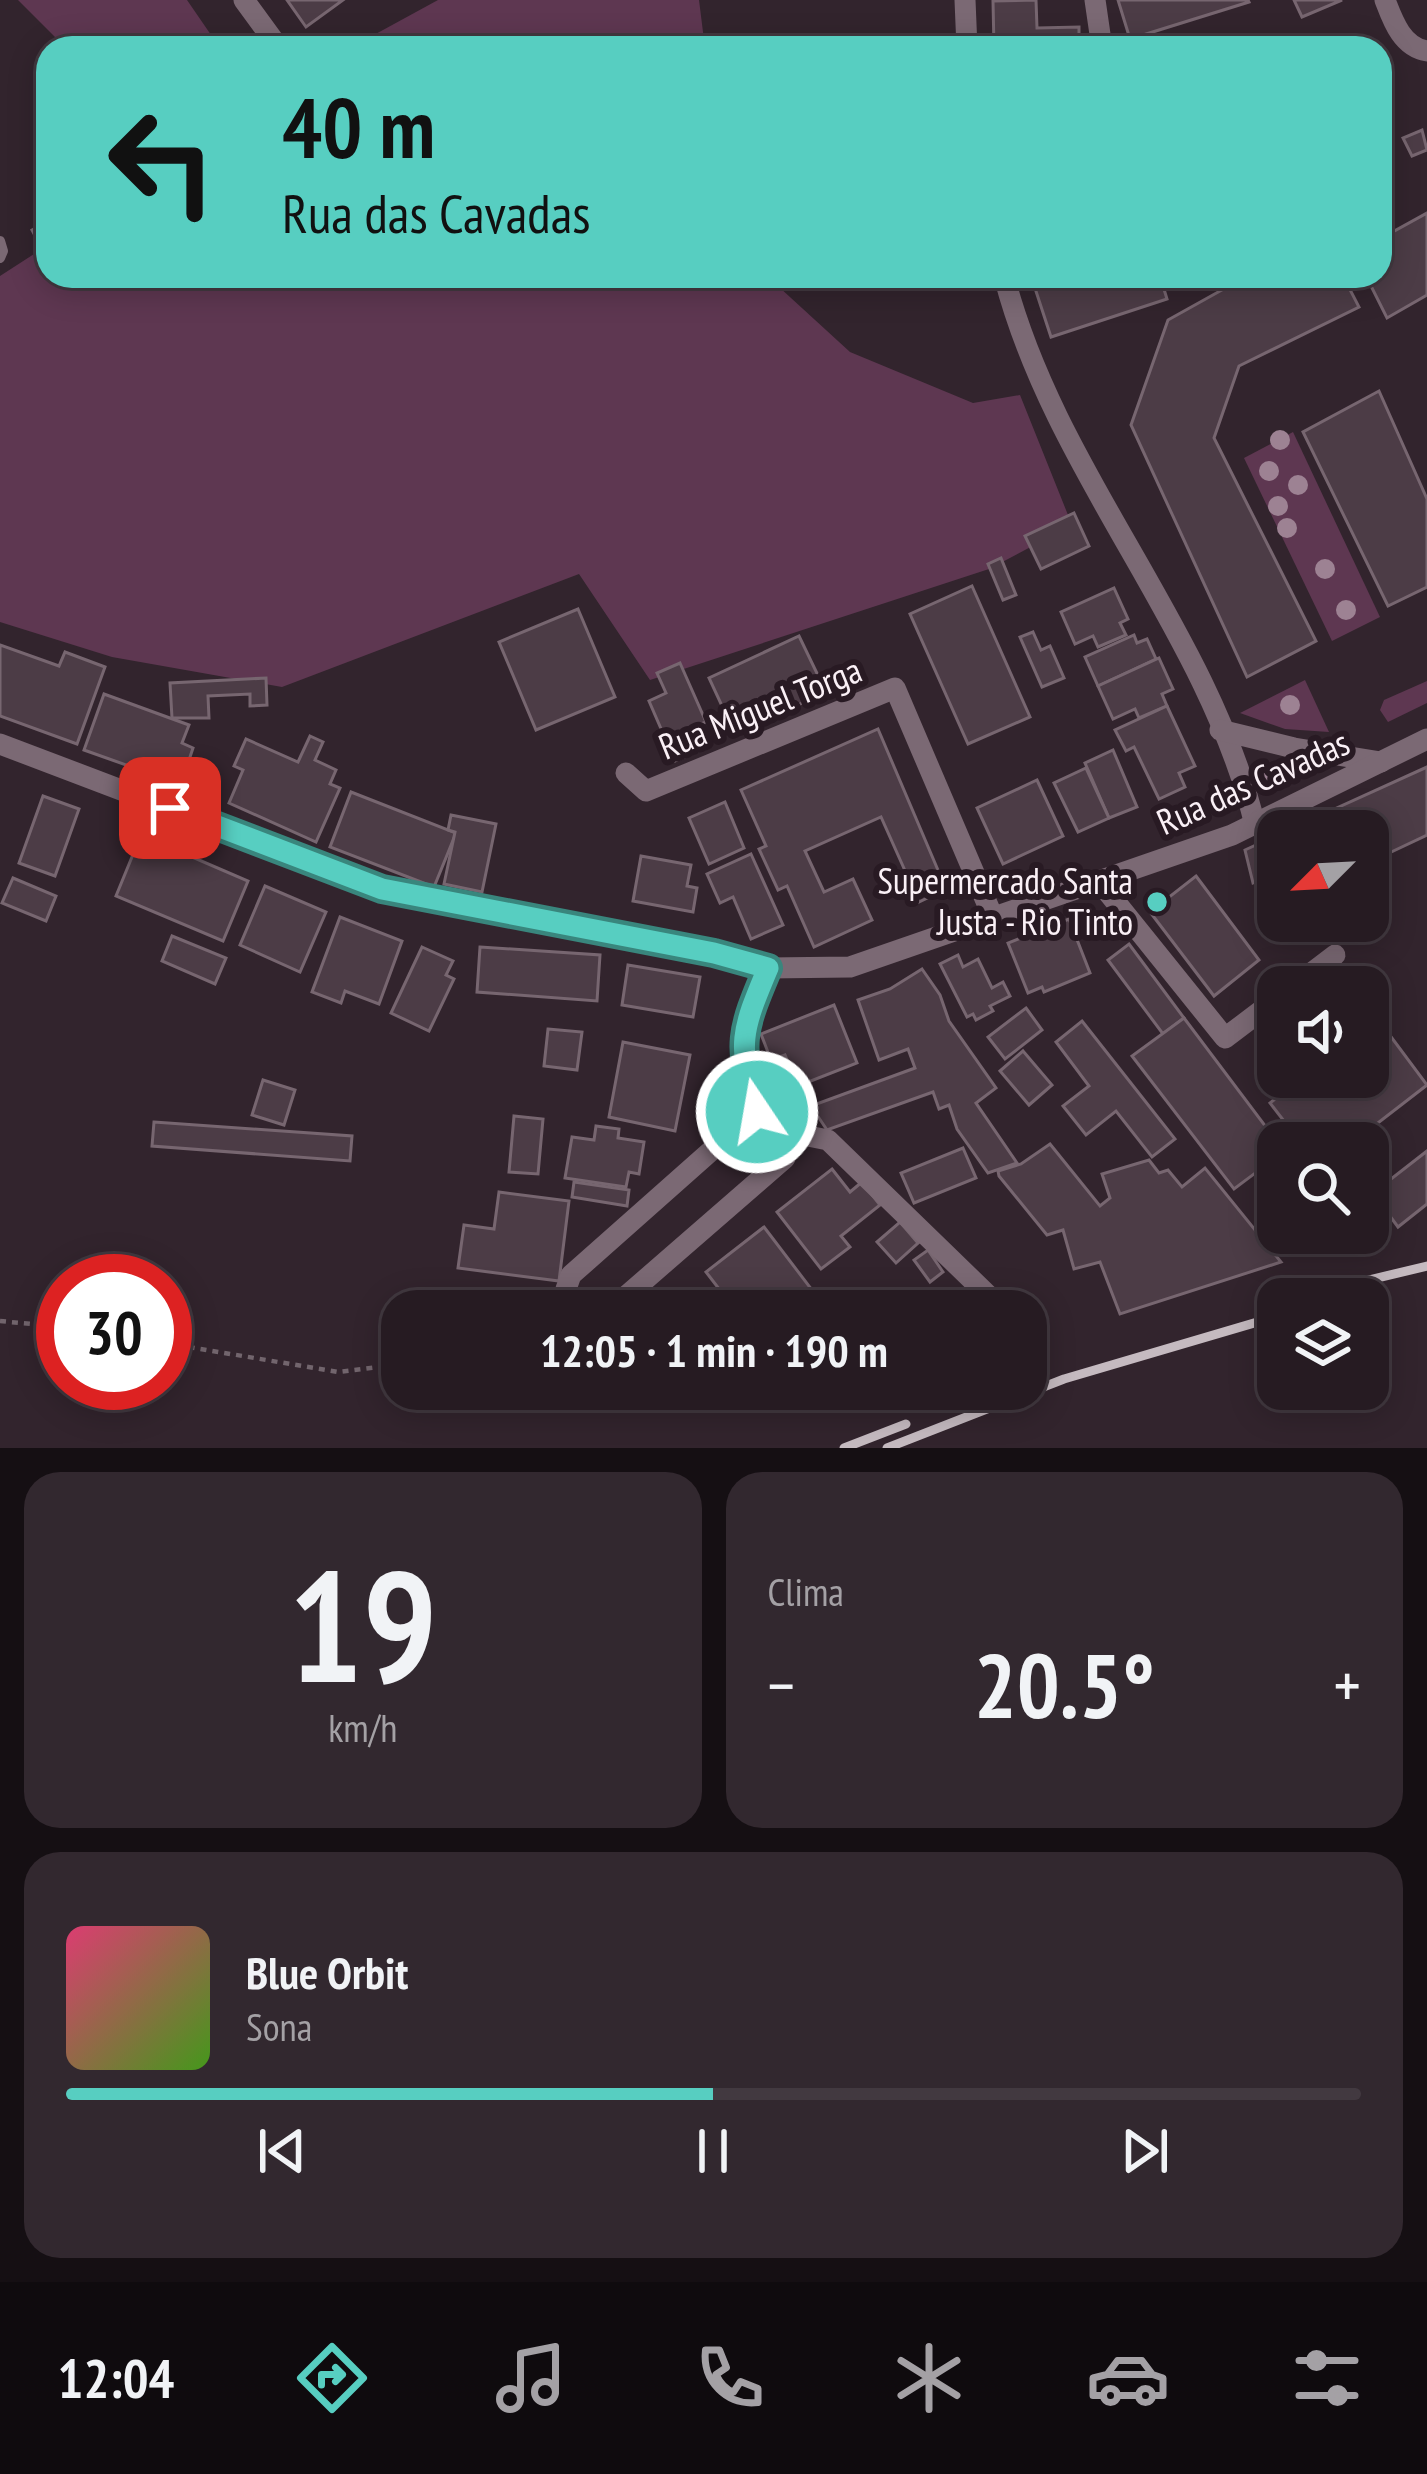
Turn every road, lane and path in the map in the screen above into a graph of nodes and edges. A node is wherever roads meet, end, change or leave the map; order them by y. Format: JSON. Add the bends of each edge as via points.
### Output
{"nodes":[{"id":1,"x":244,"y":0,"type":"edge"},
{"id":2,"x":964,"y":0,"type":"edge"},
{"id":3,"x":1095,"y":0,"type":"edge"},
{"id":4,"x":1385,"y":0,"type":"edge"},
{"id":5,"x":270,"y":36,"type":"edge"},
{"id":6,"x":966,"y":36,"type":"edge"},
{"id":7,"x":1100,"y":36,"type":"edge"},
{"id":8,"x":1427,"y":51,"type":"edge"},
{"id":9,"x":0,"y":241,"type":"edge"},
{"id":10,"x":0,"y":258,"type":"edge"},
{"id":11,"x":1007,"y":288,"type":"edge"},
{"id":12,"x":1220,"y":730,"type":"junction"},
{"id":13,"x":1427,"y":739,"type":"edge"},
{"id":14,"x":0,"y":744,"type":"edge"},
{"id":15,"x":1381,"y":762,"type":"junction"},
{"id":16,"x":626,"y":773,"type":"dead end"},
{"id":17,"x":1255,"y":824,"type":"junction"},
{"id":18,"x":1098,"y":880,"type":"junction"},
{"id":19,"x":992,"y":915,"type":"junction"},
{"id":20,"x":1335,"y":956,"type":"dead end"},
{"id":21,"x":1321,"y":966,"type":"edge"},
{"id":22,"x":768,"y":968,"type":"junction"},
{"id":23,"x":1257,"y":1014,"type":"edge"},
{"id":24,"x":757,"y":1112,"type":"junction"},
{"id":25,"x":788,"y":1132,"type":"junction"},
{"id":26,"x":566,"y":1290,"type":"edge"},
{"id":27,"x":633,"y":1290,"type":"edge"},
{"id":28,"x":983,"y":1290,"type":"edge"},
{"id":29,"x":0,"y":1321,"type":"edge"},
{"id":30,"x":36,"y":1324,"type":"edge"},
{"id":31,"x":192,"y":1348,"type":"edge"},
{"id":32,"x":381,"y":1367,"type":"edge"}],
"edges":[{"from":1,"to":5,"type":"street"},
{"from":2,"to":6,"type":"street"},
{"from":3,"to":7,"type":"street"},
{"from":4,"to":8,"type":"street","via":[[1397,30]]},
{"from":9,"to":10,"type":"lane"},
{"from":11,"to":12,"type":"street","via":[[1058,422],[1189,657]]},
{"from":12,"to":15,"type":"street"},
{"from":12,"to":17,"type":"street"},
{"from":13,"to":15,"type":"street","name":"Rua das Cavadas"},
{"from":14,"to":22,"type":"street","name":"Rua das Cavadas","via":[[382,889]]},
{"from":15,"to":17,"type":"street","name":"Rua das Cavadas"},
{"from":16,"to":19,"type":"street","name":"Rua Miguel Torga","via":[[646,791],[895,688]]},
{"from":17,"to":18,"type":"street","name":"Rua das Cavadas"},
{"from":18,"to":19,"type":"street","name":"Rua das Cavadas"},
{"from":18,"to":23,"type":"street","via":[[1225,1038]]},
{"from":19,"to":22,"type":"street","name":"Rua das Cavadas","via":[[850,967]]},
{"from":20,"to":21,"type":"street"},
{"from":22,"to":24,"type":"street","via":[[744,1025],[744,1067]]},
{"from":24,"to":25,"type":"street","via":[[776,1113]]},
{"from":24,"to":26,"type":"street","via":[[571,1275]]},
{"from":25,"to":27,"type":"street","via":[[785,1158]]},
{"from":25,"to":28,"type":"street","via":[[829,1140]]},
{"from":29,"to":30,"type":"path"},
{"from":31,"to":32,"type":"path","via":[[338,1372]]}]}
